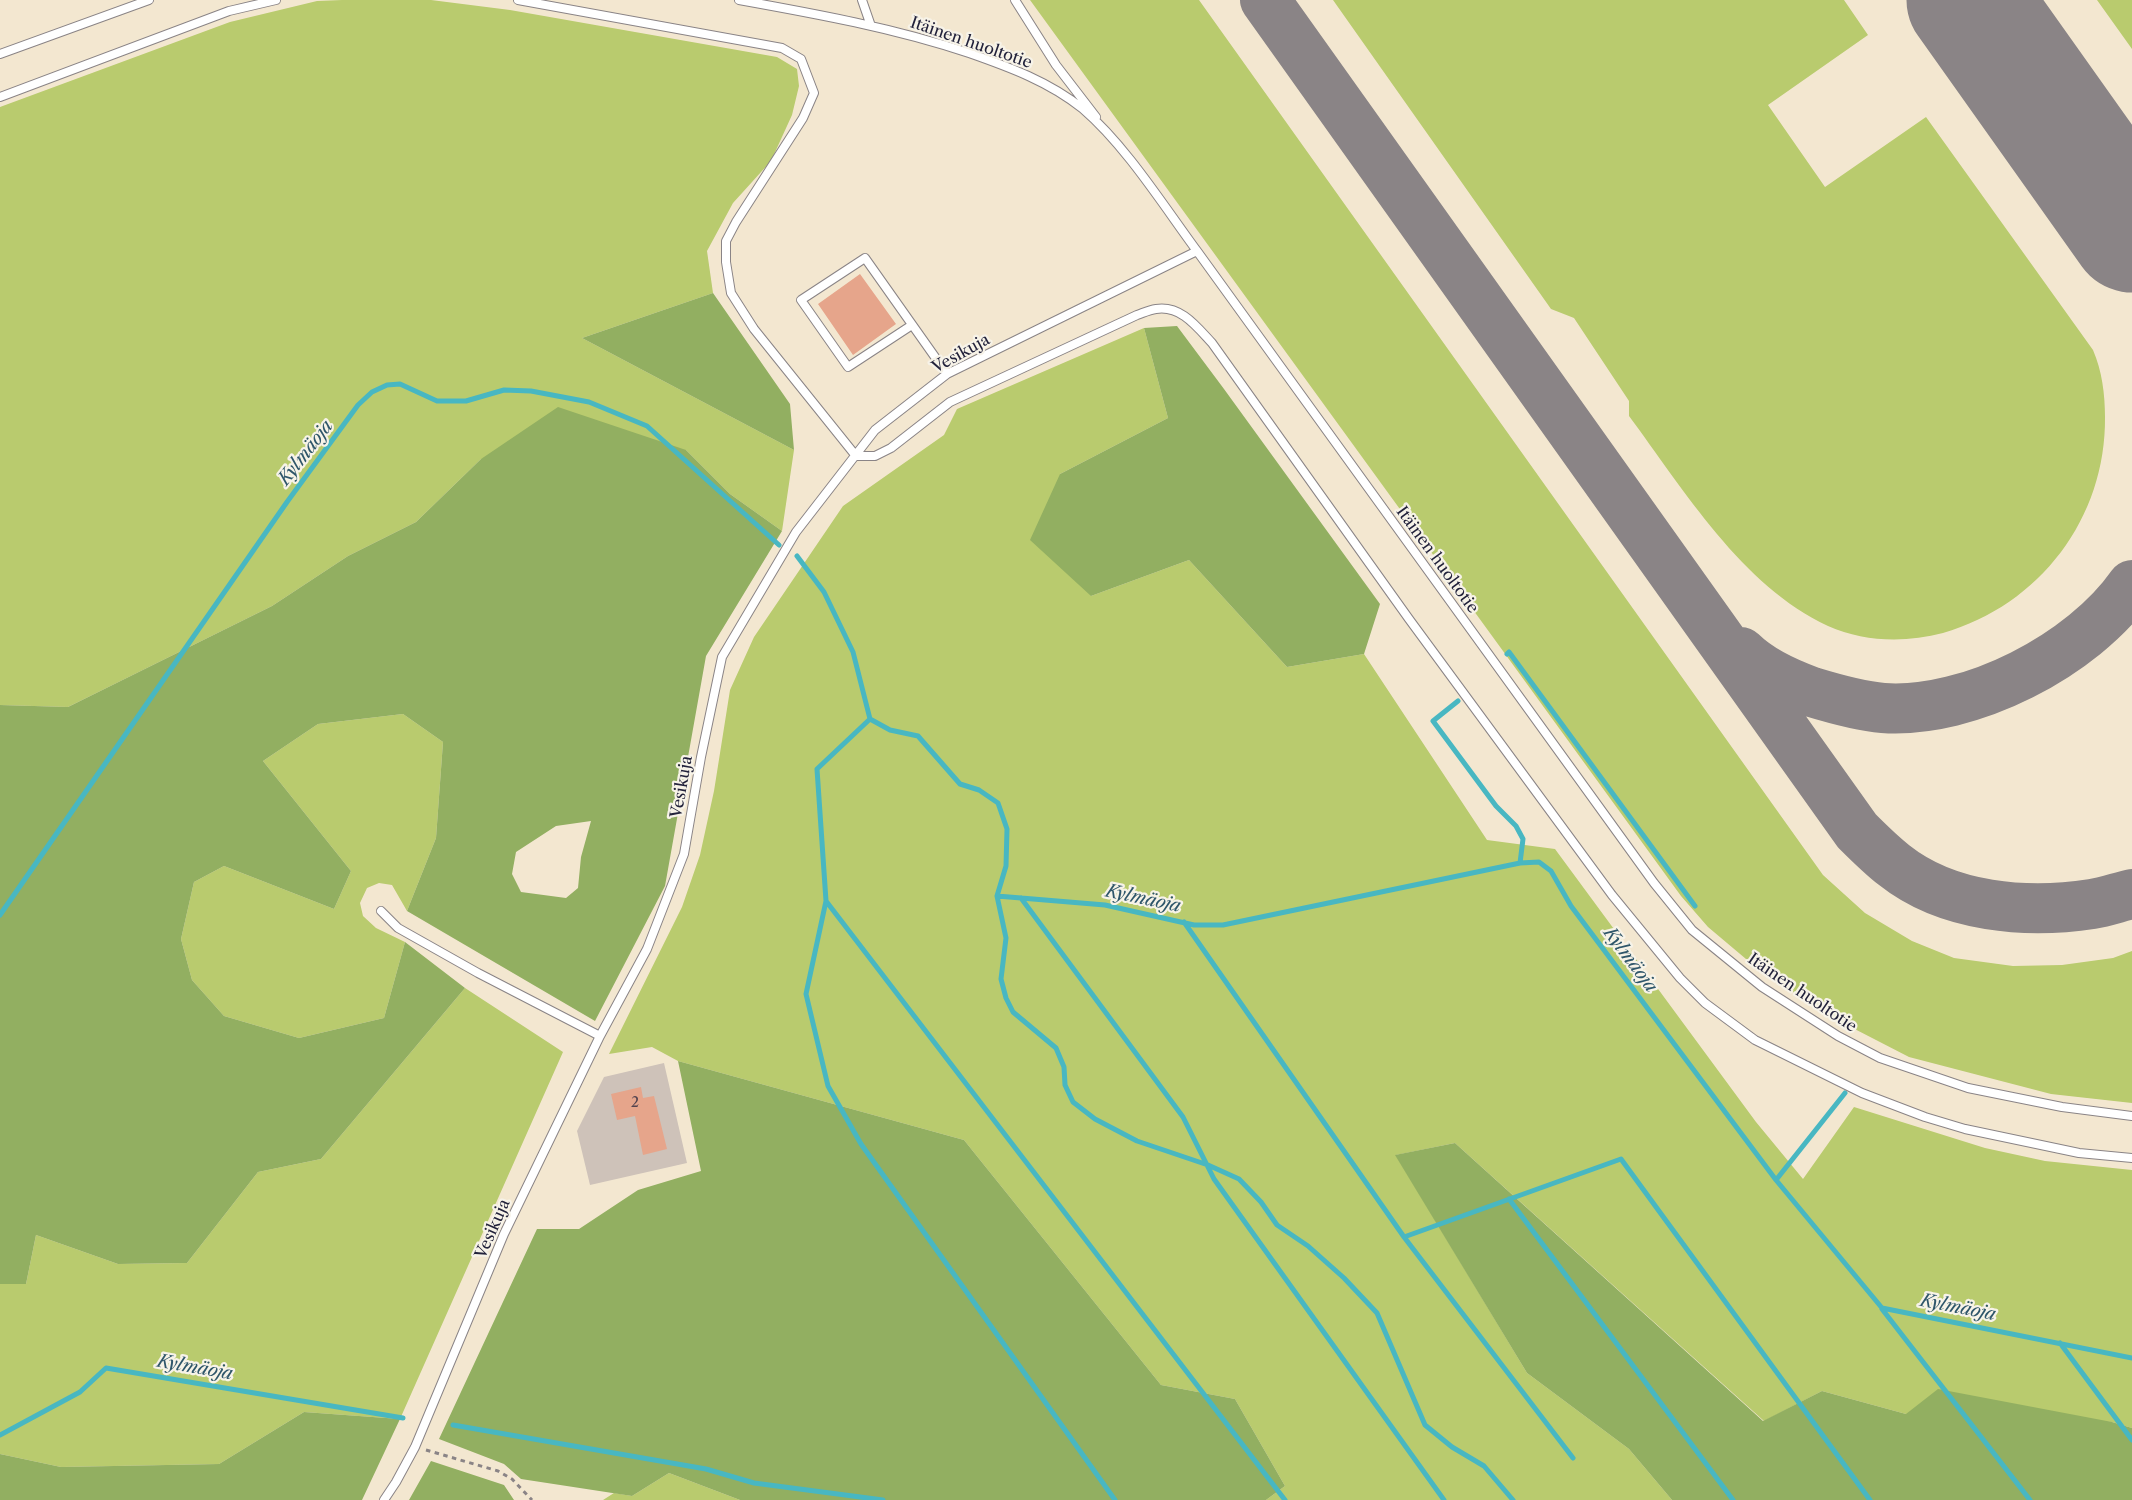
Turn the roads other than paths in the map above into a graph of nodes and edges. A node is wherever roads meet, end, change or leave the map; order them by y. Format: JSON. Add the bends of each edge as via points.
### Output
{"nodes":[{"id":1,"x":149,"y":0,"type":"edge"},
{"id":2,"x":276,"y":0,"type":"edge"},
{"id":3,"x":518,"y":0,"type":"edge"},
{"id":4,"x":739,"y":0,"type":"edge"},
{"id":5,"x":862,"y":0,"type":"edge"},
{"id":6,"x":1015,"y":0,"type":"edge"},
{"id":7,"x":871,"y":26,"type":"junction"},
{"id":8,"x":0,"y":54,"type":"edge"},
{"id":9,"x":0,"y":97,"type":"edge"},
{"id":10,"x":1121,"y":149,"type":"junction"},
{"id":11,"x":1197,"y":251,"type":"junction"},
{"id":12,"x":912,"y":325,"type":"junction"},
{"id":13,"x":947,"y":374,"type":"junction"},
{"id":14,"x":856,"y":456,"type":"junction"},
{"id":15,"x":381,"y":910,"type":"dead end"},
{"id":16,"x":600,"y":1036,"type":"junction"},
{"id":17,"x":2132,"y":1116,"type":"edge"},
{"id":18,"x":2132,"y":1158,"type":"edge"},
{"id":19,"x":384,"y":1500,"type":"edge"}],
"edges":[{"from":1,"to":8,"type":"lane"},
{"from":2,"to":9,"type":"lane","via":[[228,11]]},
{"from":3,"to":14,"type":"lane","via":[[782,48],[801,59],[814,93],[803,118],[726,241],[726,262],[731,293],[754,329]]},
{"from":4,"to":7,"type":"lane","name":"Itäinen huoltotie"},
{"from":5,"to":7,"type":"lane"},
{"from":6,"to":10,"type":"lane","via":[[1056,65]]},
{"from":7,"to":10,"type":"lane","name":"Itäinen huoltotie","via":[[941,44],[1043,83],[1083,109]]},
{"from":10,"to":11,"type":"lane","name":"Itäinen huoltotie"},
{"from":11,"to":13,"type":"lane","name":"Vesikuja"},
{"from":11,"to":17,"type":"lane","name":"Itäinen huoltotie","via":[[1654,883],[1692,930],[1762,987],[1880,1058],[1968,1088]]},
{"from":12,"to":12,"type":"lane","via":[[865,258],[801,300],[848,367]]},
{"from":12,"to":13,"type":"lane"},
{"from":13,"to":14,"type":"lane","name":"Vesikuja","via":[[875,430]]},
{"from":14,"to":16,"type":"lane","name":"Vesikuja","via":[[796,532],[722,657],[684,854],[647,949]]},
{"from":14,"to":18,"type":"lane","via":[[875,456],[891,448],[950,402],[1137,315],[1156,308],[1191,319],[1612,896],[1705,1003],[1755,1040],[1862,1093],[1925,1117],[2079,1153]]},
{"from":15,"to":16,"type":"lane","via":[[398,928]]},
{"from":16,"to":19,"type":"lane","name":"Vesikuja","via":[[504,1234],[416,1447]]}]}
